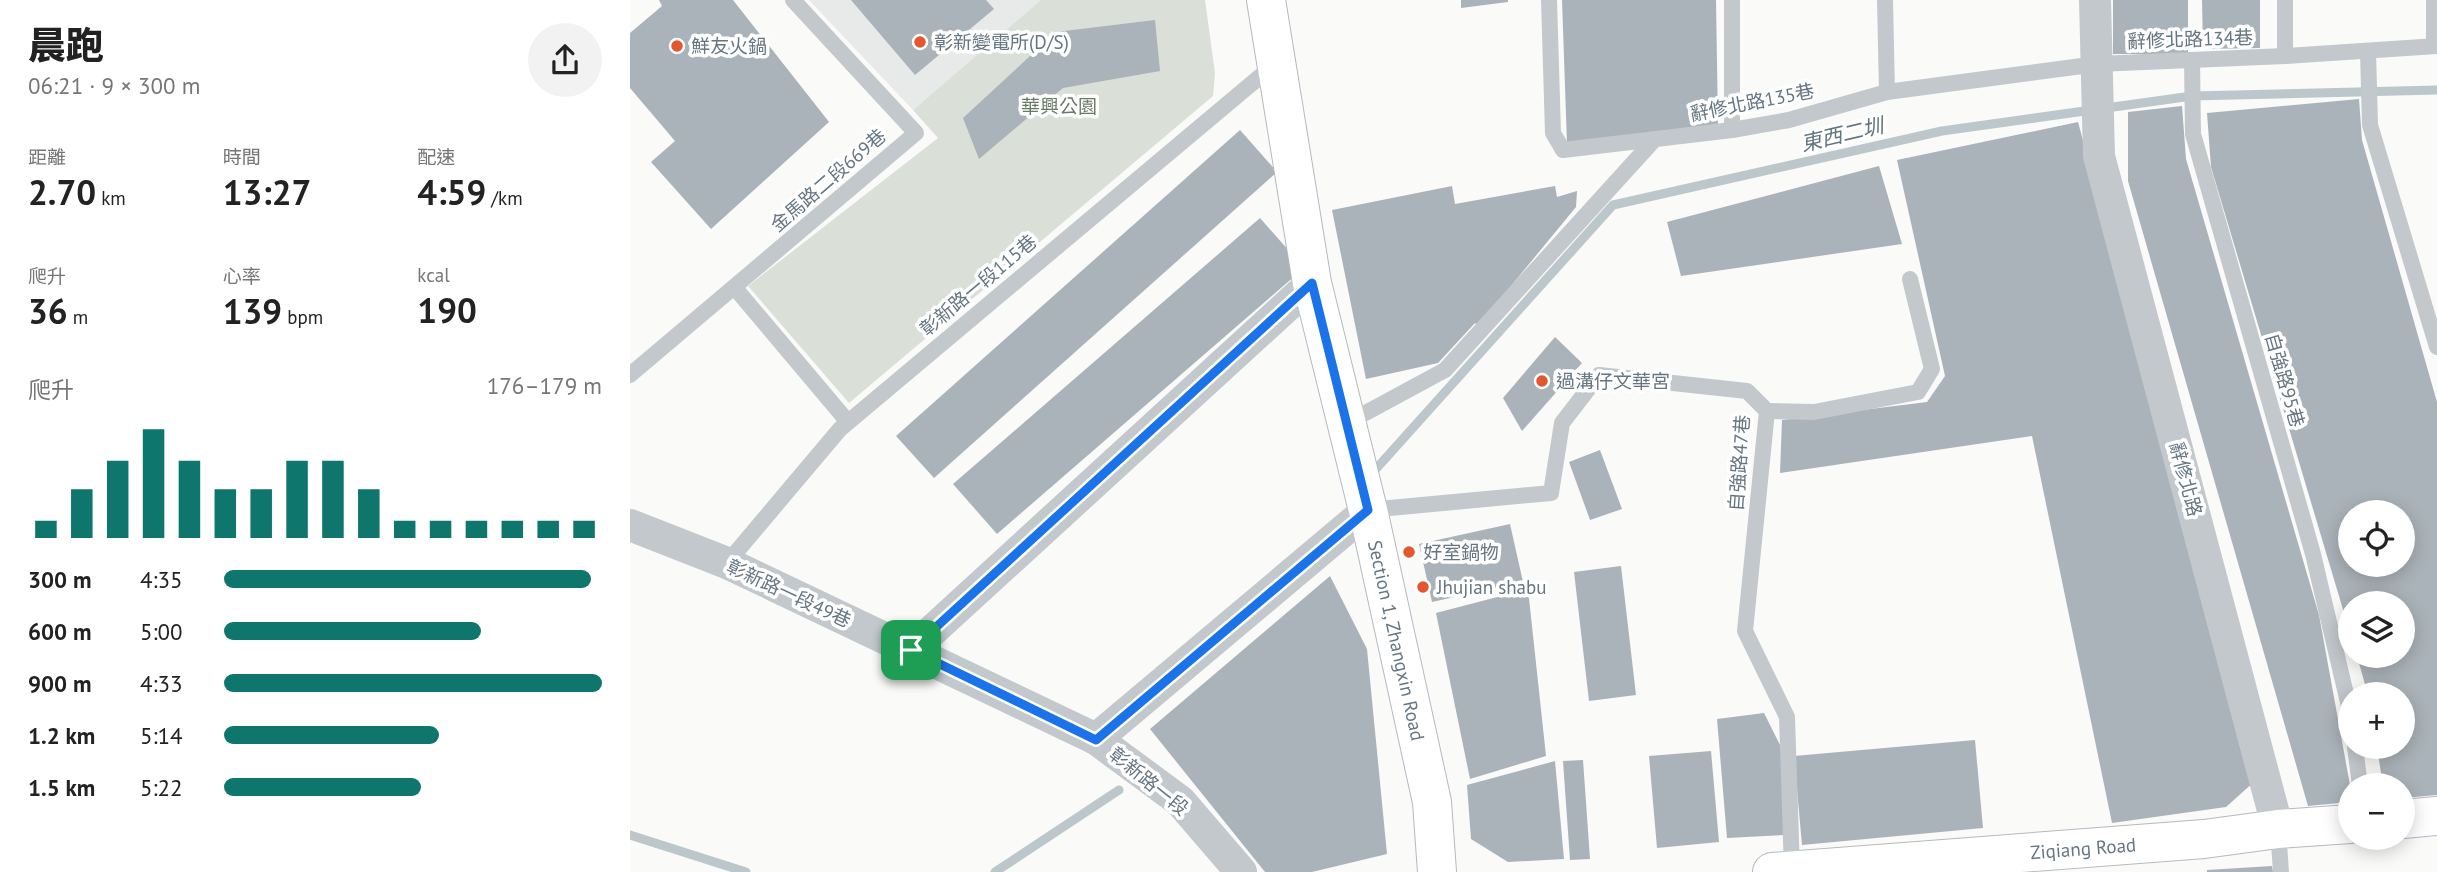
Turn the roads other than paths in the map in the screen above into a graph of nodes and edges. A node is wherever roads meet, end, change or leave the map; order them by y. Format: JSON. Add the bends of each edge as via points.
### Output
{"nodes":[{"id":1,"x":793,"y":0,"type":"edge"},
{"id":2,"x":1266,"y":0,"type":"edge"},
{"id":3,"x":1549,"y":0,"type":"edge"},
{"id":4,"x":1732,"y":0,"type":"edge"},
{"id":5,"x":1885,"y":0,"type":"edge"},
{"id":6,"x":2095,"y":0,"type":"edge"},
{"id":7,"x":2285,"y":0,"type":"edge"},
{"id":8,"x":2434,"y":0,"type":"edge"},
{"id":9,"x":2436,"y":46,"type":"edge"},
{"id":10,"x":2368,"y":55,"type":"junction"},
{"id":11,"x":2285,"y":56,"type":"junction"},
{"id":12,"x":1277,"y":62,"type":"junction"},
{"id":13,"x":2192,"y":68,"type":"junction"},
{"id":14,"x":2097,"y":69,"type":"junction"},
{"id":15,"x":1887,"y":92,"type":"junction"},
{"id":16,"x":1732,"y":130,"type":"junction"},
{"id":17,"x":1654,"y":140,"type":"junction"},
{"id":18,"x":1910,"y":279,"type":"dead end"},
{"id":19,"x":1312,"y":283,"type":"junction"},
{"id":20,"x":735,"y":288,"type":"junction"},
{"id":21,"x":2437,"y":347,"type":"edge"},
{"id":22,"x":630,"y":375,"type":"edge"},
{"id":23,"x":1767,"y":411,"type":"junction"},
{"id":24,"x":848,"y":422,"type":"junction"},
{"id":25,"x":1347,"y":423,"type":"junction"},
{"id":26,"x":1368,"y":510,"type":"junction"},
{"id":27,"x":630,"y":525,"type":"edge"},
{"id":28,"x":727,"y":563,"type":"junction"},
{"id":29,"x":911,"y":650,"type":"junction"},
{"id":30,"x":2343,"y":682,"type":"edge"},
{"id":31,"x":1096,"y":740,"type":"junction"},
{"id":32,"x":2437,"y":817,"type":"edge"},
{"id":33,"x":2415,"y":818,"type":"edge"},
{"id":34,"x":2338,"y":825,"type":"edge"},
{"id":35,"x":2278,"y":830,"type":"junction"},
{"id":36,"x":1241,"y":872,"type":"edge"},
{"id":37,"x":1437,"y":872,"type":"edge"},
{"id":38,"x":1785,"y":872,"type":"edge"},
{"id":39,"x":2280,"y":872,"type":"edge"}],
"edges":[{"from":1,"to":20,"type":"lane","name":"金馬路二段669巷","via":[[916,133]]},
{"from":2,"to":12,"type":"street","name":"Section 1, Zhangxin Road"},
{"from":3,"to":17,"type":"lane","name":"辭修北路135巷","via":[[1553,133],[1563,150]]},
{"from":4,"to":16,"type":"lane"},
{"from":5,"to":15,"type":"lane"},
{"from":6,"to":14,"type":"street"},
{"from":7,"to":11,"type":"lane"},
{"from":8,"to":9,"type":"lane","name":"辭修北路134巷"},
{"from":9,"to":10,"type":"lane","name":"辭修北路134巷"},
{"from":10,"to":11,"type":"lane","name":"辭修北路134巷"},
{"from":10,"to":21,"type":"lane","via":[[2370,125]]},
{"from":11,"to":13,"type":"lane","name":"辭修北路134巷"},
{"from":12,"to":19,"type":"street","name":"Section 1, Zhangxin Road"},
{"from":12,"to":24,"type":"lane","name":"彰新路一段115巷"},
{"from":13,"to":14,"type":"lane","name":"辭修北路134巷"},
{"from":13,"to":30,"type":"lane","name":"自強路95巷","via":[[2193,134],[2313,554]]},
{"from":14,"to":15,"type":"lane","name":"辭修北路135巷"},
{"from":14,"to":35,"type":"street","name":"辭修北路","via":[[2099,156]]},
{"from":15,"to":16,"type":"lane","name":"辭修北路135巷","via":[[1789,120]]},
{"from":16,"to":17,"type":"lane","name":"辭修北路135巷"},
{"from":17,"to":25,"type":"lane","via":[[1445,370]]},
{"from":18,"to":23,"type":"lane","via":[[1932,369],[1918,392],[1814,412]]},
{"from":19,"to":25,"type":"street","name":"Section 1, Zhangxin Road"},
{"from":19,"to":29,"type":"street"},
{"from":20,"to":22,"type":"lane","name":"金馬路二段669巷"},
{"from":20,"to":24,"type":"lane"},
{"from":23,"to":26,"type":"lane","name":"自強路47巷","via":[[1747,391],[1599,375],[1562,423],[1551,493]]},
{"from":23,"to":38,"type":"lane","name":"自強路47巷","via":[[1745,631],[1787,717]]},
{"from":24,"to":28,"type":"lane","name":"彰新路一段115巷"},
{"from":25,"to":26,"type":"street","name":"Section 1, Zhangxin Road"},
{"from":26,"to":31,"type":"street","name":"彰新路一段"},
{"from":26,"to":37,"type":"street","name":"Section 1, Zhangxin Road","via":[[1433,802]]},
{"from":27,"to":28,"type":"street","name":"彰新路一段49巷"},
{"from":28,"to":29,"type":"street","name":"彰新路一段49巷"},
{"from":29,"to":31,"type":"street","name":"彰新路一段49巷"},
{"from":31,"to":36,"type":"street","name":"彰新路一段","via":[[1180,801]]},
{"from":32,"to":33,"type":"street"},
{"from":34,"to":35,"type":"street","name":"Ziqiang Road"},
{"from":35,"to":38,"type":"street","name":"Ziqiang Road"},
{"from":35,"to":39,"type":"lane"}]}
